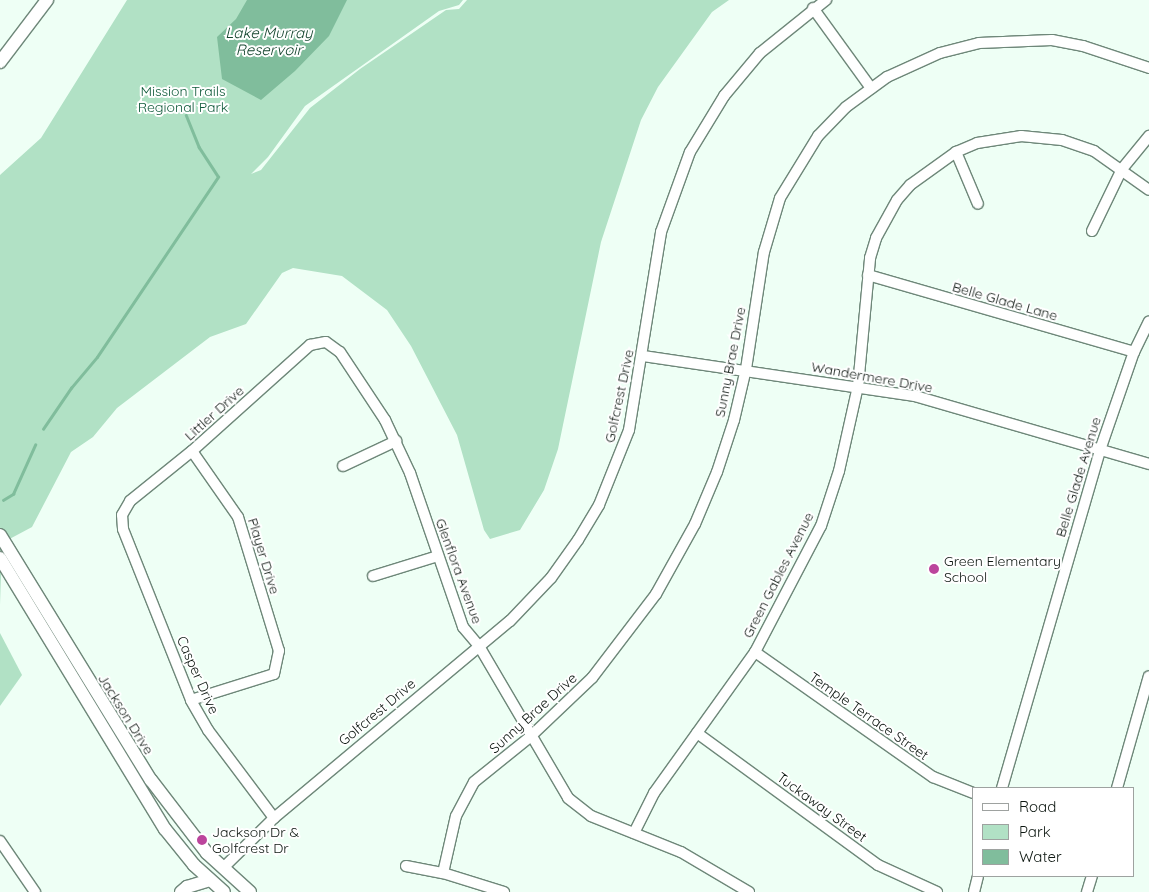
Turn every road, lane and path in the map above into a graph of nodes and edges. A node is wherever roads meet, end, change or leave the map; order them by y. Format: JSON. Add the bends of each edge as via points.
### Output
{"nodes":[{"id":1,"x":47,"y":0,"type":"edge"},
{"id":2,"x":826,"y":0,"type":"edge"},
{"id":3,"x":813,"y":8,"type":"junction"},
{"id":4,"x":0,"y":62,"type":"edge"},
{"id":5,"x":1149,"y":68,"type":"edge"},
{"id":6,"x":871,"y":88,"type":"junction"},
{"id":7,"x":1149,"y":136,"type":"edge"},
{"id":8,"x":956,"y":152,"type":"junction"},
{"id":9,"x":1122,"y":169,"type":"junction"},
{"id":10,"x":1149,"y":190,"type":"edge"},
{"id":11,"x":978,"y":204,"type":"dead end"},
{"id":12,"x":1092,"y":230,"type":"dead end"},
{"id":13,"x":868,"y":275,"type":"junction"},
{"id":14,"x":1149,"y":321,"type":"edge"},
{"id":15,"x":340,"y":352,"type":"joint"},
{"id":16,"x":1134,"y":352,"type":"junction"},
{"id":17,"x":643,"y":356,"type":"junction"},
{"id":18,"x":746,"y":369,"type":"junction"},
{"id":19,"x":858,"y":386,"type":"junction"},
{"id":20,"x":396,"y":441,"type":"junction"},
{"id":21,"x":1100,"y":450,"type":"junction"},
{"id":22,"x":192,"y":451,"type":"junction"},
{"id":23,"x":1149,"y":464,"type":"edge"},
{"id":24,"x":343,"y":466,"type":"dead end"},
{"id":25,"x":124,"y":529,"type":"joint"},
{"id":26,"x":0,"y":535,"type":"edge"},
{"id":27,"x":438,"y":556,"type":"junction"},
{"id":28,"x":0,"y":558,"type":"edge"},
{"id":29,"x":373,"y":576,"type":"dead end"},
{"id":30,"x":479,"y":646,"type":"junction"},
{"id":31,"x":755,"y":652,"type":"junction"},
{"id":32,"x":1149,"y":676,"type":"edge"},
{"id":33,"x":191,"y":700,"type":"junction"},
{"id":34,"x":697,"y":733,"type":"junction"},
{"id":35,"x":530,"y":737,"type":"junction"},
{"id":36,"x":1002,"y":787,"type":"edge"},
{"id":37,"x":1117,"y":787,"type":"edge"},
{"id":38,"x":972,"y":793,"type":"edge"},
{"id":39,"x":274,"y":818,"type":"junction"},
{"id":40,"x":634,"y":833,"type":"junction"},
{"id":41,"x":0,"y":841,"type":"edge"},
{"id":42,"x":406,"y":866,"type":"dead end"},
{"id":43,"x":224,"y":867,"type":"junction"},
{"id":44,"x":443,"y":873,"type":"junction"},
{"id":45,"x":978,"y":877,"type":"edge"},
{"id":46,"x":1092,"y":877,"type":"edge"},
{"id":47,"x":210,"y":880,"type":"junction"},
{"id":48,"x":35,"y":892,"type":"edge"},
{"id":49,"x":181,"y":892,"type":"edge"},
{"id":50,"x":205,"y":892,"type":"edge"},
{"id":51,"x":224,"y":892,"type":"edge"},
{"id":52,"x":250,"y":892,"type":"edge"},
{"id":53,"x":504,"y":892,"type":"edge"},
{"id":54,"x":750,"y":892,"type":"edge"},
{"id":55,"x":937,"y":892,"type":"edge"},
{"id":56,"x":974,"y":892,"type":"edge"},
{"id":57,"x":1087,"y":892,"type":"edge"}],
"edges":[{"from":1,"to":4,"type":"main road"},
{"from":2,"to":3,"type":"street","name":"Golfcrest Drive"},
{"from":3,"to":6,"type":"street"},
{"from":3,"to":17,"type":"street","name":"Golfcrest Drive","via":[[760,53],[724,96],[690,152],[661,232]]},
{"from":5,"to":6,"type":"street","name":"Sunny Brae Drive","via":[[1083,46],[1016,39],[979,43],[940,53],[886,77]]},
{"from":6,"to":18,"type":"street","name":"Sunny Brae Drive","via":[[846,107],[818,136],[780,198],[764,252]]},
{"from":7,"to":9,"type":"street"},
{"from":8,"to":9,"type":"street","name":"Green Gables Avenue","via":[[998,138],[1043,137],[1094,151]]},
{"from":8,"to":11,"type":"street"},
{"from":8,"to":13,"type":"street","name":"Green Gables Avenue","via":[[910,185],[897,200],[876,238]]},
{"from":9,"to":10,"type":"street","name":"Green Gables Avenue"},
{"from":9,"to":12,"type":"street"},
{"from":13,"to":16,"type":"street","name":"Belle Glade Lane"},
{"from":13,"to":19,"type":"street","name":"Green Gables Avenue"},
{"from":14,"to":16,"type":"street","name":"Belle Glade Avenue"},
{"from":15,"to":20,"type":"street","name":"Glenflora Avenue"},
{"from":15,"to":22,"type":"street","name":"Littler Drive","via":[[326,342],[310,345]]},
{"from":16,"to":21,"type":"street","name":"Belle Glade Avenue"},
{"from":17,"to":18,"type":"street","name":"Wandermere Drive"},
{"from":17,"to":30,"type":"street","name":"Golfcrest Drive","via":[[629,430],[599,504],[551,578],[510,621]]},
{"from":18,"to":19,"type":"street","name":"Wandermere Drive"},
{"from":18,"to":35,"type":"street","name":"Sunny Brae Drive","via":[[717,472],[695,524],[656,594],[592,678]]},
{"from":19,"to":21,"type":"street","name":"Wandermere Drive","via":[[915,396]]},
{"from":19,"to":31,"type":"street","name":"Green Gables Avenue","via":[[839,471],[821,526]]},
{"from":20,"to":24,"type":"street"},
{"from":20,"to":27,"type":"street","name":"Glenflora Avenue"},
{"from":21,"to":23,"type":"street","name":"Wandermere Drive"},
{"from":21,"to":36,"type":"street","name":"Belle Glade Avenue"},
{"from":22,"to":25,"type":"street","name":"Littler Drive","via":[[130,501],[122,516]]},
{"from":22,"to":33,"type":"street","name":"Player Drive","via":[[238,517],[279,651],[274,674]]},
{"from":25,"to":33,"type":"street","name":"Casper Drive"},
{"from":26,"to":43,"type":"main road","name":"Jackson Drive","via":[[151,780],[207,854]]},
{"from":27,"to":29,"type":"street"},
{"from":27,"to":30,"type":"street","name":"Glenflora Avenue","via":[[463,627]]},
{"from":28,"to":47,"type":"main road","name":"Jackson Drive","via":[[165,830]]},
{"from":30,"to":35,"type":"street","name":"Glenflora Avenue"},
{"from":30,"to":39,"type":"street","name":"Golfcrest Drive"},
{"from":31,"to":34,"type":"street","name":"Green Gables Avenue"},
{"from":31,"to":38,"type":"street","name":"Temple Terrace Street","via":[[918,767],[947,784]]},
{"from":32,"to":37,"type":"street"},
{"from":33,"to":39,"type":"street","name":"Casper Drive","via":[[213,738]]},
{"from":34,"to":40,"type":"street","name":"Green Gables Avenue","via":[[654,793]]},
{"from":34,"to":55,"type":"street","name":"Tuckaway Street","via":[[878,866]]},
{"from":35,"to":40,"type":"street","name":"Glenflora Avenue","via":[[575,806]]},
{"from":35,"to":44,"type":"street","name":"Sunny Brae Drive","via":[[474,782],[456,816]]},
{"from":39,"to":43,"type":"street","name":"Golfcrest Drive"},
{"from":40,"to":54,"type":"street","name":"Glenflora Avenue","via":[[681,852]]},
{"from":41,"to":48,"type":"street"},
{"from":42,"to":44,"type":"street"},
{"from":43,"to":47,"type":"main road","name":"Golfcrest Drive"},
{"from":43,"to":52,"type":"main road","name":"Jackson Drive"},
{"from":44,"to":53,"type":"street"},
{"from":45,"to":56,"type":"street"},
{"from":46,"to":57,"type":"street"},
{"from":47,"to":49,"type":"main road","name":"Golfcrest Drive"},
{"from":47,"to":50,"type":"main road","name":"Golfcrest Drive"},
{"from":47,"to":51,"type":"main road","name":"Jackson Drive"}]}
